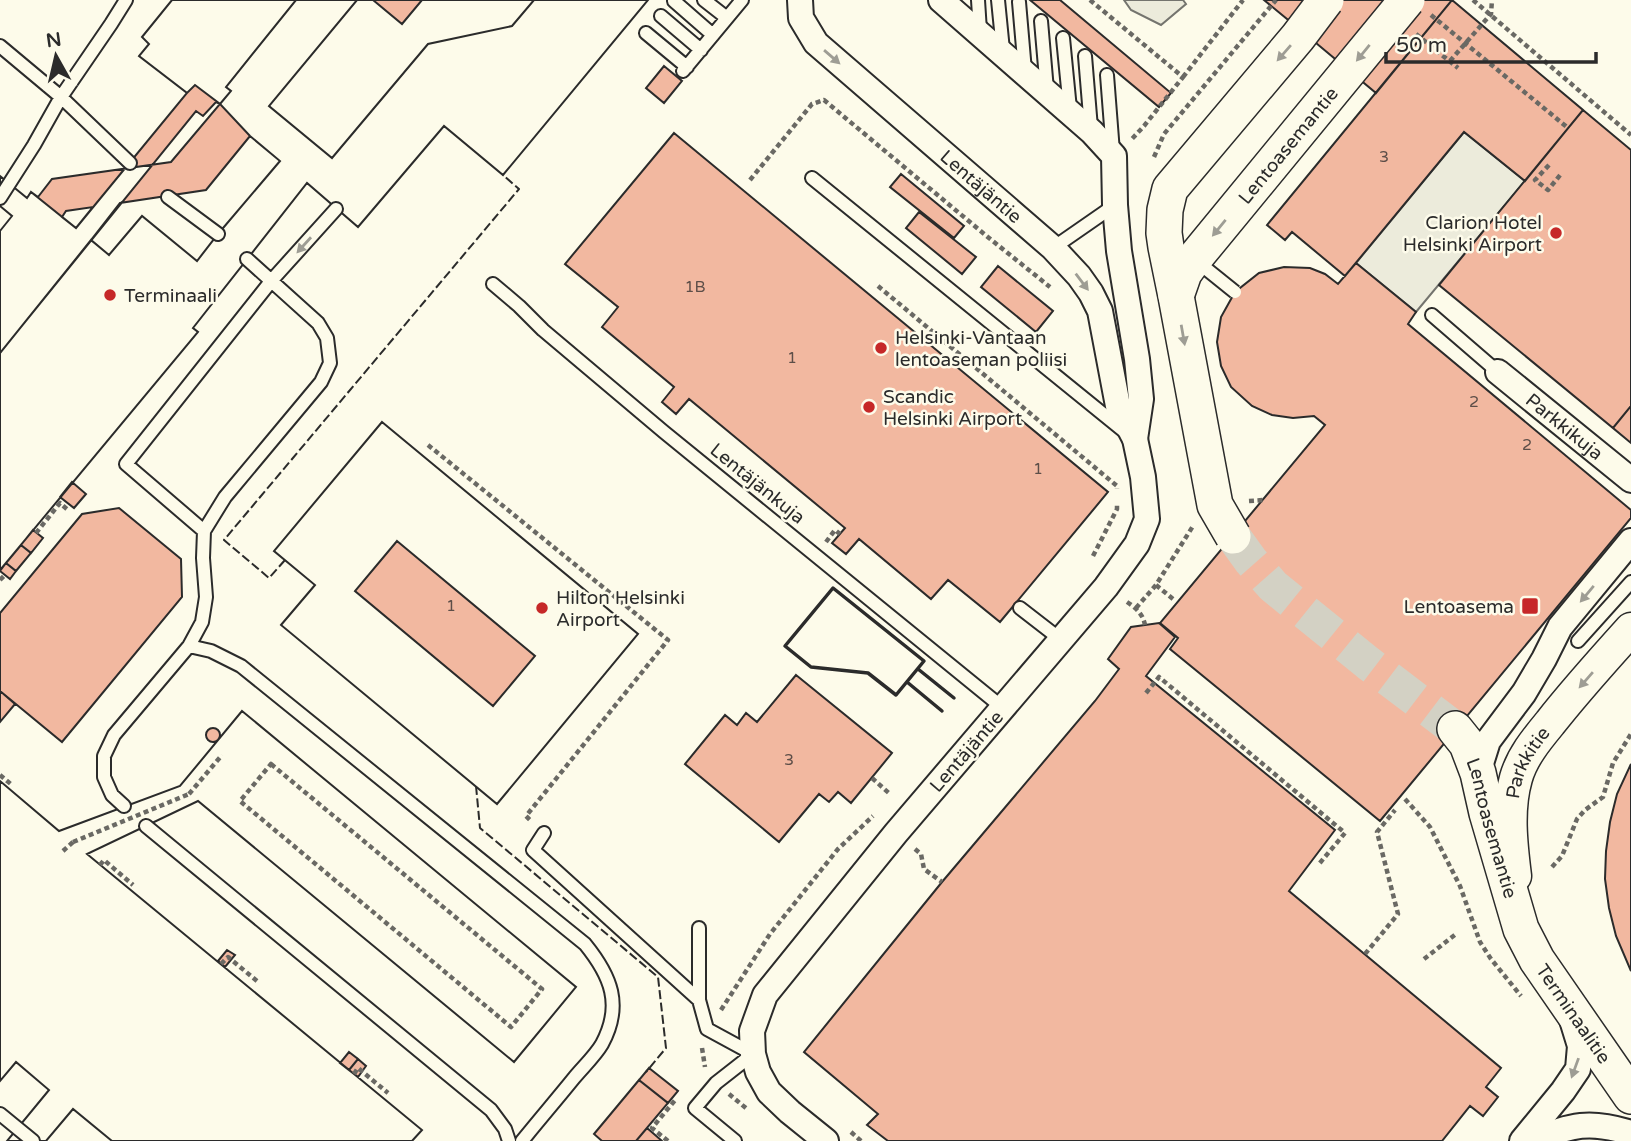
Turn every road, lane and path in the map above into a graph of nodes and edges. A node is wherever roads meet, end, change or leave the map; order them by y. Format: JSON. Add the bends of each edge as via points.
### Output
{"nodes":[{"id":1,"x":125,"y":0,"type":"edge"},
{"id":2,"x":704,"y":0,"type":"edge"},
{"id":3,"x":800,"y":0,"type":"edge"},
{"id":4,"x":998,"y":0,"type":"edge"},
{"id":5,"x":1090,"y":0,"type":"edge"},
{"id":6,"x":1244,"y":0,"type":"edge"},
{"id":7,"x":1276,"y":0,"type":"edge"},
{"id":8,"x":1326,"y":0,"type":"edge"},
{"id":9,"x":1473,"y":0,"type":"edge"},
{"id":10,"x":1492,"y":0,"type":"edge"},
{"id":11,"x":674,"y":1,"type":"edge"},
{"id":12,"x":740,"y":1,"type":"edge"},
{"id":13,"x":1019,"y":2,"type":"dead end"},
{"id":14,"x":959,"y":4,"type":"edge"},
{"id":15,"x":1417,"y":6,"type":"edge"},
{"id":16,"x":1490,"y":14,"type":"junction"},
{"id":17,"x":661,"y":16,"type":"dead end"},
{"id":18,"x":727,"y":18,"type":"junction"},
{"id":19,"x":1041,"y":20,"type":"dead end"},
{"id":20,"x":646,"y":33,"type":"dead end"},
{"id":21,"x":713,"y":35,"type":"junction"},
{"id":22,"x":1063,"y":38,"type":"dead end"},
{"id":23,"x":0,"y":47,"type":"edge"},
{"id":24,"x":701,"y":50,"type":"junction"},
{"id":25,"x":1003,"y":54,"type":"junction"},
{"id":26,"x":1085,"y":57,"type":"dead end"},
{"id":27,"x":1450,"y":61,"type":"dead end"},
{"id":28,"x":1026,"y":75,"type":"junction"},
{"id":29,"x":1107,"y":75,"type":"dead end"},
{"id":30,"x":1183,"y":77,"type":"junction"},
{"id":31,"x":1048,"y":94,"type":"junction"},
{"id":32,"x":61,"y":97,"type":"junction"},
{"id":33,"x":1070,"y":113,"type":"junction"},
{"id":34,"x":1568,"y":128,"type":"dead end"},
{"id":35,"x":1092,"y":132,"type":"junction"},
{"id":36,"x":1631,"y":135,"type":"edge"},
{"id":37,"x":1121,"y":149,"type":"junction"},
{"id":38,"x":130,"y":163,"type":"dead end"},
{"id":39,"x":1152,"y":164,"type":"dead end"},
{"id":40,"x":1549,"y":165,"type":"dead end"},
{"id":41,"x":1561,"y":174,"type":"dead end"},
{"id":42,"x":812,"y":178,"type":"dead end"},
{"id":43,"x":750,"y":180,"type":"dead end"},
{"id":44,"x":168,"y":197,"type":"dead end"},
{"id":45,"x":0,"y":198,"type":"edge"},
{"id":46,"x":1115,"y":205,"type":"junction"},
{"id":47,"x":336,"y":209,"type":"dead end"},
{"id":48,"x":218,"y":234,"type":"dead end"},
{"id":49,"x":1053,"y":248,"type":"junction"},
{"id":50,"x":1180,"y":253,"type":"junction"},
{"id":51,"x":247,"y":259,"type":"dead end"},
{"id":52,"x":272,"y":280,"type":"junction"},
{"id":53,"x":493,"y":284,"type":"dead end"},
{"id":54,"x":878,"y":286,"type":"dead end"},
{"id":55,"x":1051,"y":288,"type":"dead end"},
{"id":56,"x":1235,"y":292,"type":"dead end"},
{"id":57,"x":1432,"y":315,"type":"dead end"},
{"id":58,"x":1498,"y":372,"type":"joint"},
{"id":59,"x":1135,"y":439,"type":"junction"},
{"id":60,"x":428,"y":444,"type":"dead end"},
{"id":61,"x":1631,"y":480,"type":"edge"},
{"id":62,"x":1116,"y":486,"type":"dead end"},
{"id":63,"x":1263,"y":500,"type":"dead end"},
{"id":64,"x":69,"y":511,"type":"dead end"},
{"id":65,"x":1234,"y":519,"type":"joint"},
{"id":66,"x":1195,"y":523,"type":"dead end"},
{"id":67,"x":204,"y":531,"type":"junction"},
{"id":68,"x":36,"y":533,"type":"dead end"},
{"id":69,"x":840,"y":534,"type":"dead end"},
{"id":70,"x":1631,"y":541,"type":"edge"},
{"id":71,"x":825,"y":542,"type":"dead end"},
{"id":72,"x":5,"y":575,"type":"dead end"},
{"id":73,"x":0,"y":580,"type":"edge"},
{"id":74,"x":1631,"y":582,"type":"edge"},
{"id":75,"x":1156,"y":585,"type":"junction"},
{"id":76,"x":1172,"y":599,"type":"dead end"},
{"id":77,"x":1020,"y":608,"type":"dead end"},
{"id":78,"x":1145,"y":625,"type":"dead end"},
{"id":79,"x":1631,"y":629,"type":"edge"},
{"id":80,"x":1060,"y":639,"type":"junction"},
{"id":81,"x":1578,"y":641,"type":"dead end"},
{"id":82,"x":188,"y":646,"type":"junction"},
{"id":83,"x":1146,"y":693,"type":"dead end"},
{"id":84,"x":1003,"y":708,"type":"junction"},
{"id":85,"x":1455,"y":729,"type":"tunnel mouth"},
{"id":86,"x":1631,"y":734,"type":"edge"},
{"id":87,"x":222,"y":755,"type":"dead end"},
{"id":88,"x":1478,"y":773,"type":"junction"},
{"id":89,"x":0,"y":775,"type":"edge"},
{"id":90,"x":872,"y":778,"type":"dead end"},
{"id":91,"x":12,"y":785,"type":"dead end"},
{"id":92,"x":891,"y":795,"type":"dead end"},
{"id":93,"x":1405,"y":799,"type":"dead end"},
{"id":94,"x":240,"y":802,"type":"joint"},
{"id":95,"x":124,"y":806,"type":"dead end"},
{"id":96,"x":1395,"y":810,"type":"dead end"},
{"id":97,"x":526,"y":816,"type":"dead end"},
{"id":98,"x":146,"y":826,"type":"dead end"},
{"id":99,"x":544,"y":833,"type":"dead end"},
{"id":100,"x":63,"y":851,"type":"dead end"},
{"id":101,"x":100,"y":864,"type":"dead end"},
{"id":102,"x":1319,"y":864,"type":"dead end"},
{"id":103,"x":1552,"y":867,"type":"dead end"},
{"id":104,"x":133,"y":885,"type":"dead end"},
{"id":105,"x":699,"y":928,"type":"dead end"},
{"id":106,"x":1521,"y":929,"type":"junction"},
{"id":107,"x":1456,"y":934,"type":"dead end"},
{"id":108,"x":1365,"y":954,"type":"dead end"},
{"id":109,"x":1424,"y":959,"type":"dead end"},
{"id":110,"x":221,"y":964,"type":"dead end"},
{"id":111,"x":257,"y":981,"type":"dead end"},
{"id":112,"x":1522,"y":997,"type":"dead end"},
{"id":113,"x":699,"y":1000,"type":"junction"},
{"id":114,"x":1567,"y":1003,"type":"junction"},
{"id":115,"x":753,"y":1054,"type":"junction"},
{"id":116,"x":354,"y":1074,"type":"dead end"},
{"id":117,"x":388,"y":1093,"type":"dead end"},
{"id":118,"x":1631,"y":1096,"type":"edge"},
{"id":119,"x":0,"y":1114,"type":"edge"},
{"id":120,"x":1631,"y":1132,"type":"edge"},
{"id":121,"x":33,"y":1141,"type":"edge"},
{"id":122,"x":509,"y":1141,"type":"edge"},
{"id":123,"x":522,"y":1141,"type":"edge"},
{"id":124,"x":735,"y":1141,"type":"edge"},
{"id":125,"x":825,"y":1141,"type":"edge"},
{"id":126,"x":1522,"y":1141,"type":"edge"},
{"id":127,"x":1530,"y":1141,"type":"edge"}],
"edges":[{"from":1,"to":32,"type":"lane"},
{"from":2,"to":18,"type":"lane"},
{"from":3,"to":49,"type":"street","name":"Lentäjäntie","one_way":true,"via":[[802,18],[816,43]]},
{"from":4,"to":25,"type":"lane"},
{"from":5,"to":30,"type":"path"},
{"from":6,"to":30,"type":"path"},
{"from":7,"to":39,"type":"path","bridge":true,"via":[[1164,134]]},
{"from":8,"to":50,"type":"main road","name":"Lentoasemantie","one_way":true,"bridge":true,"via":[[1170,189],[1165,210]]},
{"from":9,"to":16,"type":"path"},
{"from":10,"to":16,"type":"path"},
{"from":11,"to":21,"type":"lane"},
{"from":12,"to":18,"type":"lane"},
{"from":13,"to":28,"type":"lane"},
{"from":14,"to":25,"type":"street","via":[[981,35]]},
{"from":15,"to":34,"type":"path"},
{"from":15,"to":50,"type":"main road","name":"Lentoasemantie","one_way":true,"bridge":true},
{"from":16,"to":27,"type":"path"},
{"from":16,"to":36,"type":"path"},
{"from":17,"to":24,"type":"lane"},
{"from":18,"to":21,"type":"lane"},
{"from":19,"to":31,"type":"lane"},
{"from":20,"to":24,"type":"lane","via":[[685,69]]},
{"from":21,"to":24,"type":"lane"},
{"from":22,"to":33,"type":"lane"},
{"from":23,"to":32,"type":"lane"},
{"from":25,"to":28,"type":"street"},
{"from":26,"to":35,"type":"lane"},
{"from":28,"to":31,"type":"street"},
{"from":29,"to":37,"type":"lane"},
{"from":30,"to":37,"type":"path"},
{"from":31,"to":33,"type":"street"},
{"from":32,"to":38,"type":"lane"},
{"from":32,"to":45,"type":"lane"},
{"from":33,"to":35,"type":"street"},
{"from":35,"to":37,"type":"street"},
{"from":37,"to":46,"type":"street","name":"Lentäjäntie"},
{"from":40,"to":41,"type":"path","via":[[1535,180],[1548,190]]},
{"from":42,"to":59,"type":"lane"},
{"from":43,"to":55,"type":"path","via":[[812,104],[824,100]]},
{"from":44,"to":48,"type":"lane"},
{"from":46,"to":49,"type":"lane"},
{"from":46,"to":59,"type":"street","name":"Lentäjäntie","via":[[1141,399]]},
{"from":47,"to":52,"type":"lane","one_way":true},
{"from":49,"to":59,"type":"street","name":"Lentäjäntie","one_way":true,"via":[[1079,276],[1100,311],[1118,406]]},
{"from":50,"to":56,"type":"lane","bridge":true},
{"from":50,"to":65,"type":"main road","name":"Lentoasemantie","one_way":true,"bridge":true,"via":[[1184,273],[1176,296],[1215,505]]},
{"from":51,"to":52,"type":"lane"},
{"from":52,"to":67,"type":"lane","via":[[318,323],[327,338],[330,363],[321,382],[225,497]]},
{"from":52,"to":67,"type":"lane","via":[[126,464]]},
{"from":53,"to":84,"type":"lane","name":"Lentäjänkuja","via":[[654,423]]},
{"from":54,"to":62,"type":"path"},
{"from":57,"to":58,"type":"lane"},
{"from":58,"to":61,"type":"street","name":"Parkkikuja"},
{"from":59,"to":80,"type":"street","name":"Lentäjäntie","via":[[1147,519],[1137,544],[1106,587]]},
{"from":60,"to":97,"type":"path","via":[[668,640]]},
{"from":63,"to":65,"type":"path"},
{"from":64,"to":68,"type":"path","via":[[60,503]]},
{"from":66,"to":75,"type":"path"},
{"from":67,"to":82,"type":"lane","via":[[206,597],[202,622]]},
{"from":69,"to":71,"type":"path","via":[[835,530]]},
{"from":70,"to":88,"type":"street","one_way":true,"via":[[1560,627],[1524,693],[1488,740]]},
{"from":72,"to":73,"type":"path"},
{"from":74,"to":81,"type":"lane"},
{"from":75,"to":76,"type":"path"},
{"from":75,"to":78,"type":"path","via":[[1136,608]]},
{"from":77,"to":80,"type":"lane"},
{"from":79,"to":106,"type":"street","name":"Parkkitie","one_way":true,"via":[[1529,750],[1516,778],[1511,843]]},
{"from":80,"to":84,"type":"street","name":"Lentäjäntie"},
{"from":82,"to":95,"type":"lane","via":[[114,735],[104,756],[104,777],[112,795]]},
{"from":82,"to":123,"type":"lane","via":[[211,650],[241,666],[585,944],[600,963],[614,1002],[601,1046]]},
{"from":83,"to":102,"type":"path","via":[[1158,677],[1345,833]]},
{"from":84,"to":115,"type":"street","name":"Lentäjäntie","via":[[765,995],[752,1031]]},
{"from":85,"to":88,"type":"main road","name":"Lentoasemantie","via":[[1467,744]]},
{"from":86,"to":103,"type":"path","via":[[1613,763],[1603,797],[1577,819],[1562,856]]},
{"from":87,"to":100,"type":"path","bridge":true,"via":[[189,794],[73,842]]},
{"from":88,"to":106,"type":"main road","name":"Lentoasemantie"},
{"from":89,"to":91,"type":"path"},
{"from":90,"to":92,"type":"path"},
{"from":93,"to":112,"type":"path","via":[[1430,827],[1460,886],[1480,942]]},
{"from":94,"to":94,"type":"path","via":[[511,1027],[542,989],[271,764]]},
{"from":96,"to":108,"type":"path","bridge":true,"via":[[1377,832],[1398,914]]},
{"from":98,"to":122,"type":"lane","via":[[491,1110]]},
{"from":99,"to":113,"type":"lane","via":[[533,850]]},
{"from":101,"to":104,"type":"path","via":[[104,860]]},
{"from":105,"to":113,"type":"lane"},
{"from":106,"to":114,"type":"main road","name":"Terminaalitie"},
{"from":107,"to":109,"type":"path"},
{"from":110,"to":111,"type":"path","via":[[228,957]]},
{"from":113,"to":115,"type":"lane","via":[[708,1029]]},
{"from":114,"to":118,"type":"main road","name":"Terminaalitie"},
{"from":114,"to":126,"type":"street","one_way":true,"via":[[1580,1046],[1577,1069]]},
{"from":115,"to":124,"type":"lane","via":[[716,1083],[695,1108]]},
{"from":115,"to":125,"type":"street","via":[[769,1092]]},
{"from":116,"to":117,"type":"path","via":[[358,1068]]},
{"from":119,"to":121,"type":"lane"},
{"from":120,"to":127,"type":"street","via":[[1587,1124]]}]}
